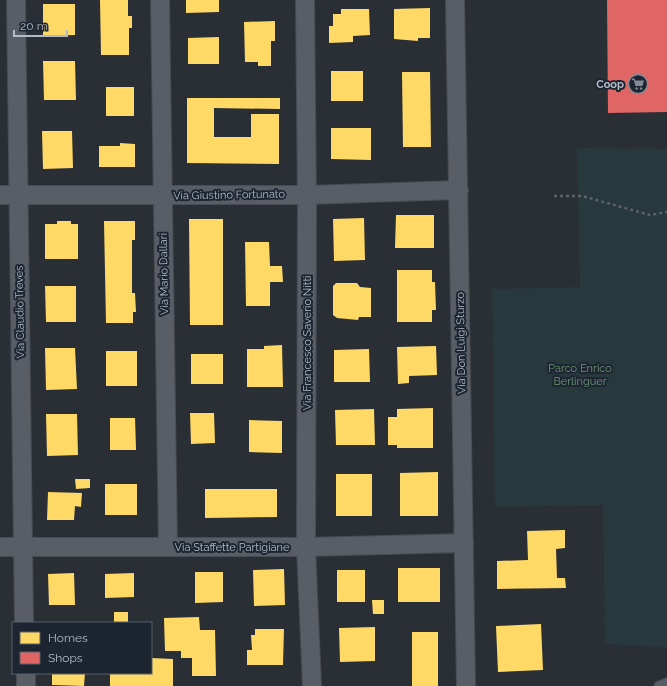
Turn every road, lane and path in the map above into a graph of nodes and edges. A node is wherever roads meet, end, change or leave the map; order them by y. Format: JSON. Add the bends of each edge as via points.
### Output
{"nodes":[{"id":1,"x":16,"y":0,"type":"edge"},
{"id":2,"x":160,"y":0,"type":"edge"},
{"id":3,"x":305,"y":0,"type":"edge"},
{"id":4,"x":455,"y":0,"type":"edge"},
{"id":5,"x":459,"y":190,"type":"junction"},
{"id":6,"x":307,"y":194,"type":"junction"},
{"id":7,"x":0,"y":195,"type":"edge"},
{"id":8,"x":19,"y":195,"type":"junction"},
{"id":9,"x":163,"y":196,"type":"junction"},
{"id":10,"x":554,"y":196,"type":"dead end"},
{"id":11,"x":667,"y":212,"type":"edge"},
{"id":12,"x":464,"y":543,"type":"junction"},
{"id":13,"x":306,"y":546,"type":"junction"},
{"id":14,"x":0,"y":547,"type":"edge"},
{"id":15,"x":23,"y":547,"type":"junction"},
{"id":16,"x":168,"y":547,"type":"junction"},
{"id":17,"x":24,"y":622,"type":"edge"},
{"id":18,"x":26,"y":674,"type":"edge"},
{"id":19,"x":667,"y":683,"type":"edge"},
{"id":20,"x":26,"y":686,"type":"edge"},
{"id":21,"x":312,"y":686,"type":"edge"},
{"id":22,"x":466,"y":686,"type":"edge"},
{"id":23,"x":659,"y":686,"type":"edge"}],
"edges":[{"from":1,"to":8,"type":"street","name":"Via Claudio Treves"},
{"from":2,"to":9,"type":"street","name":"Via Mario Dallari"},
{"from":3,"to":6,"type":"street","name":"Via Francesco Saverio Nitti"},
{"from":4,"to":5,"type":"street","name":"Via Don Luigi Sturzo"},
{"from":5,"to":6,"type":"street","name":"Via Giustino Fortunato"},
{"from":5,"to":12,"type":"street","name":"Via Don Luigi Sturzo"},
{"from":6,"to":9,"type":"street","name":"Via Giustino Fortunato"},
{"from":6,"to":13,"type":"street","name":"Via Francesco Saverio Nitti"},
{"from":7,"to":8,"type":"street","name":"Via Giustino Fortunato"},
{"from":8,"to":9,"type":"street","name":"Via Giustino Fortunato"},
{"from":8,"to":15,"type":"street","name":"Via Claudio Treves"},
{"from":9,"to":16,"type":"street","name":"Via Mario Dallari"},
{"from":10,"to":11,"type":"path","via":[[582,196],[650,216]]},
{"from":12,"to":13,"type":"street","name":"Via Staffette Partigiane"},
{"from":12,"to":22,"type":"street","name":"Via Don Luigi Sturzo"},
{"from":13,"to":16,"type":"street","name":"Via Staffette Partigiane"},
{"from":13,"to":21,"type":"street","name":"Via Francesco Saverio Nitti"},
{"from":14,"to":15,"type":"street","name":"Via Staffette Partigiane"},
{"from":15,"to":16,"type":"street","name":"Via Staffette Partigiane"},
{"from":15,"to":17,"type":"street","name":"Via Claudio Treves"},
{"from":18,"to":20,"type":"street"},
{"from":19,"to":23,"type":"lane"}]}
